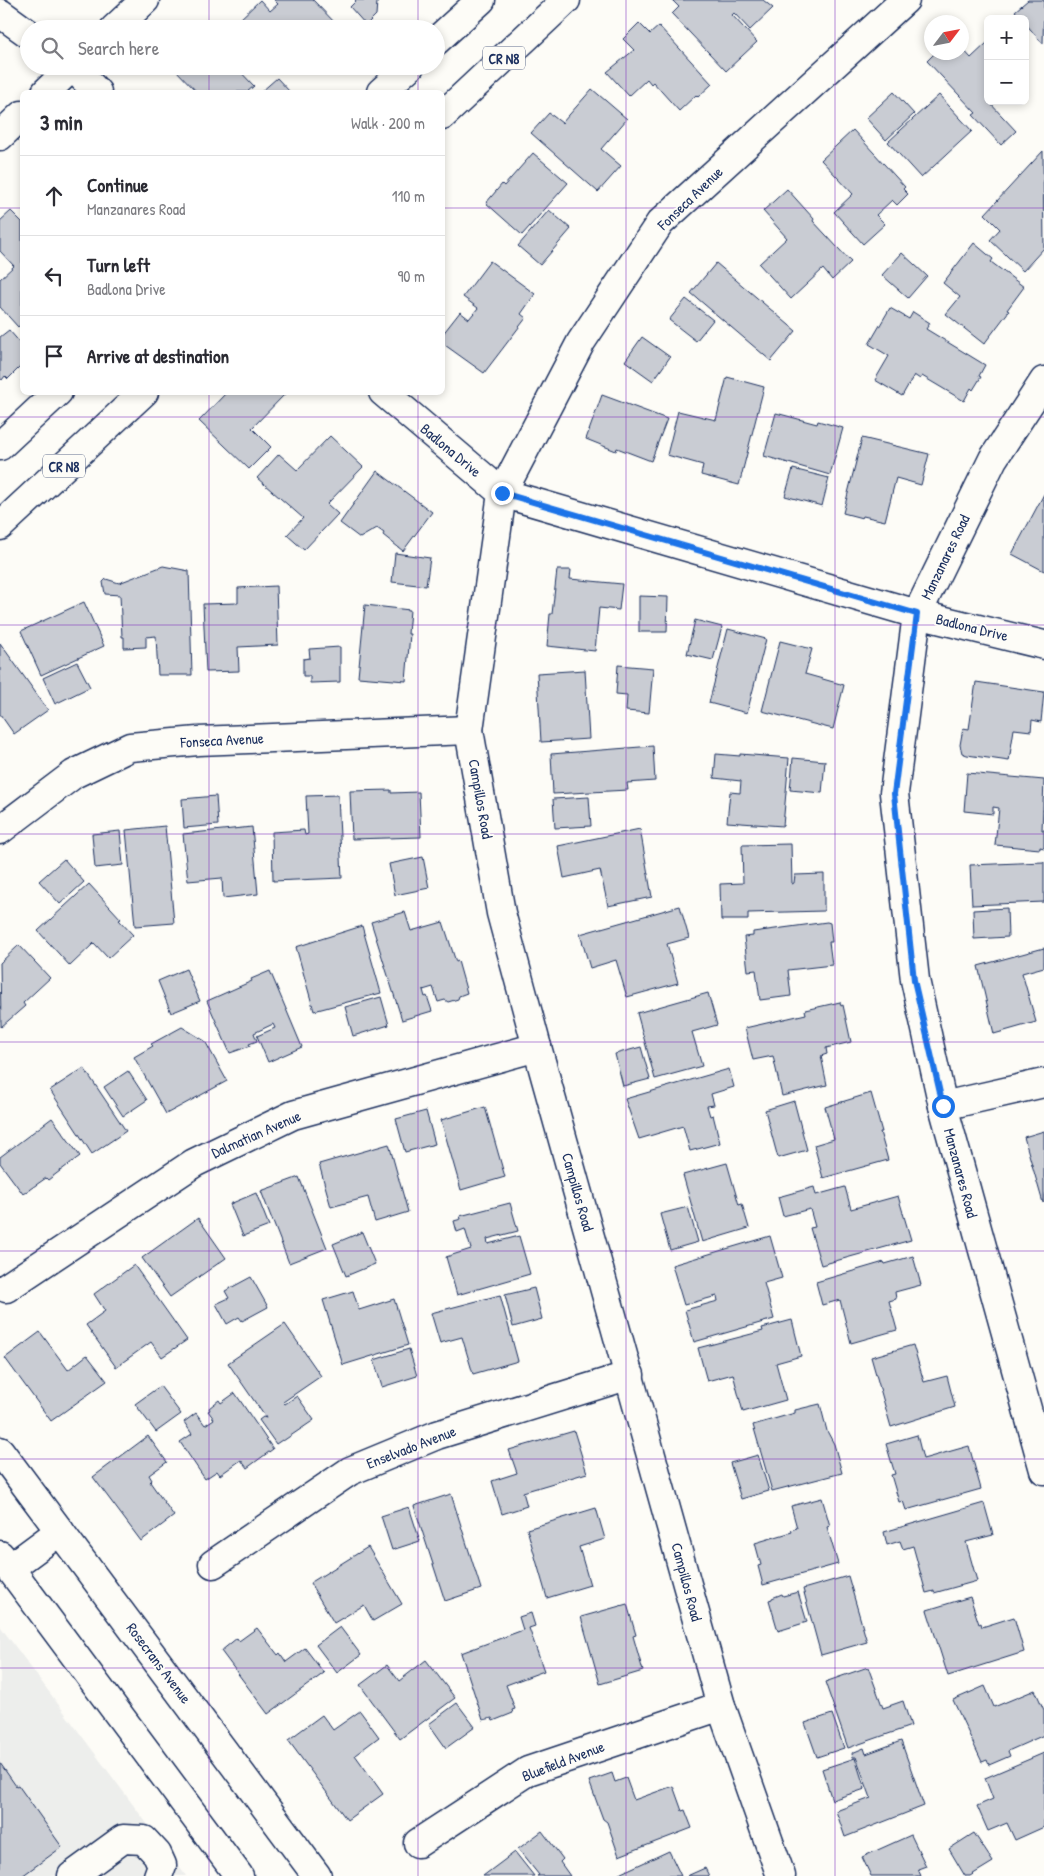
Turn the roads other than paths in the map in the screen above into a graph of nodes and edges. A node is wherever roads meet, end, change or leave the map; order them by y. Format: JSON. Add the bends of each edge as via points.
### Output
{"nodes":[{"id":1,"x":145,"y":0,"type":"edge"},
{"id":2,"x":481,"y":0,"type":"edge"},
{"id":3,"x":566,"y":0,"type":"edge"},
{"id":4,"x":905,"y":0,"type":"edge"},
{"id":5,"x":0,"y":13,"type":"edge"},
{"id":6,"x":124,"y":20,"type":"edge"},
{"id":7,"x":20,"y":27,"type":"edge"},
{"id":8,"x":445,"y":33,"type":"edge"},
{"id":9,"x":64,"y":75,"type":"edge"},
{"id":10,"x":81,"y":75,"type":"edge"},
{"id":11,"x":400,"y":75,"type":"edge"},
{"id":12,"x":48,"y":90,"type":"edge"},
{"id":13,"x":95,"y":90,"type":"edge"},
{"id":14,"x":383,"y":90,"type":"edge"},
{"id":15,"x":445,"y":113,"type":"edge"},
{"id":16,"x":20,"y":117,"type":"edge"},
{"id":17,"x":0,"y":136,"type":"edge"},
{"id":18,"x":1044,"y":381,"type":"edge"},
{"id":19,"x":55,"y":395,"type":"edge"},
{"id":20,"x":141,"y":395,"type":"edge"},
{"id":21,"x":387,"y":395,"type":"edge"},
{"id":22,"x":0,"y":446,"type":"edge"},
{"id":23,"x":502,"y":493,"type":"junction"},
{"id":24,"x":0,"y":526,"type":"edge"},
{"id":25,"x":917,"y":614,"type":"junction"},
{"id":26,"x":1044,"y":645,"type":"edge"},
{"id":27,"x":469,"y":730,"type":"junction"},
{"id":28,"x":0,"y":830,"type":"edge"},
{"id":29,"x":537,"y":1047,"type":"junction"},
{"id":30,"x":1044,"y":1083,"type":"edge"},
{"id":31,"x":943,"y":1106,"type":"junction"},
{"id":32,"x":6,"y":1288,"type":"dead end"},
{"id":33,"x":630,"y":1375,"type":"junction"},
{"id":34,"x":0,"y":1451,"type":"edge"},
{"id":35,"x":1042,"y":1459,"type":"edge"},
{"id":36,"x":60,"y":1531,"type":"junction"},
{"id":37,"x":213,"y":1564,"type":"dead end"},
{"id":38,"x":3,"y":1566,"type":"edge"},
{"id":39,"x":721,"y":1706,"type":"junction"},
{"id":40,"x":418,"y":1843,"type":"dead end"},
{"id":41,"x":72,"y":1876,"type":"edge"},
{"id":42,"x":158,"y":1876,"type":"edge"},
{"id":43,"x":239,"y":1876,"type":"edge"},
{"id":44,"x":317,"y":1876,"type":"edge"},
{"id":45,"x":781,"y":1876,"type":"edge"}],
"edges":[{"from":1,"to":6,"type":"street"},
{"from":2,"to":8,"type":"street"},
{"from":3,"to":15,"type":"street","number":"CR N8"},
{"from":4,"to":23,"type":"street","name":"Fonseca Avenue","via":[[660,223],[580,342]]},
{"from":5,"to":7,"type":"street"},
{"from":9,"to":12,"type":"street"},
{"from":10,"to":13,"type":"street"},
{"from":11,"to":14,"type":"street"},
{"from":16,"to":17,"type":"street"},
{"from":18,"to":25,"type":"street","name":"Manzanares Road","via":[[993,459]]},
{"from":19,"to":22,"type":"street"},
{"from":20,"to":24,"type":"street","number":"CR N8"},
{"from":21,"to":23,"type":"street","name":"Badlona Drive"},
{"from":23,"to":25,"type":"street","name":"Badlona Drive"},
{"from":23,"to":27,"type":"street","name":"Campillos Road"},
{"from":25,"to":26,"type":"street","name":"Badlona Drive"},
{"from":25,"to":31,"type":"street","name":"Manzanares Road","via":[[894,794],[914,980]]},
{"from":27,"to":28,"type":"street","name":"Fonseca Avenue","via":[[198,741],[130,747],[74,774]]},
{"from":27,"to":29,"type":"street","name":"Campillos Road","via":[[501,913]]},
{"from":29,"to":32,"type":"street","name":"Dalmatian Avenue","via":[[293,1115],[194,1163]]},
{"from":29,"to":33,"type":"street","name":"Campillos Road"},
{"from":30,"to":31,"type":"street"},
{"from":31,"to":35,"type":"street","name":"Manzanares Road"},
{"from":33,"to":37,"type":"street","name":"Enselvado Avenue","via":[[437,1435],[350,1471]]},
{"from":33,"to":39,"type":"street","name":"Campillos Road"},
{"from":34,"to":36,"type":"street","name":"Rosecrans Avenue"},
{"from":36,"to":38,"type":"street"},
{"from":36,"to":44,"type":"street","name":"Rosecrans Avenue"},
{"from":38,"to":43,"type":"street"},
{"from":39,"to":40,"type":"street","name":"Bluefield Avenue","via":[[528,1771]]},
{"from":39,"to":45,"type":"street","name":"Campillos Road"},
{"from":41,"to":42,"type":"street","via":[[123,1840],[144,1840],[162,1865]]}]}
